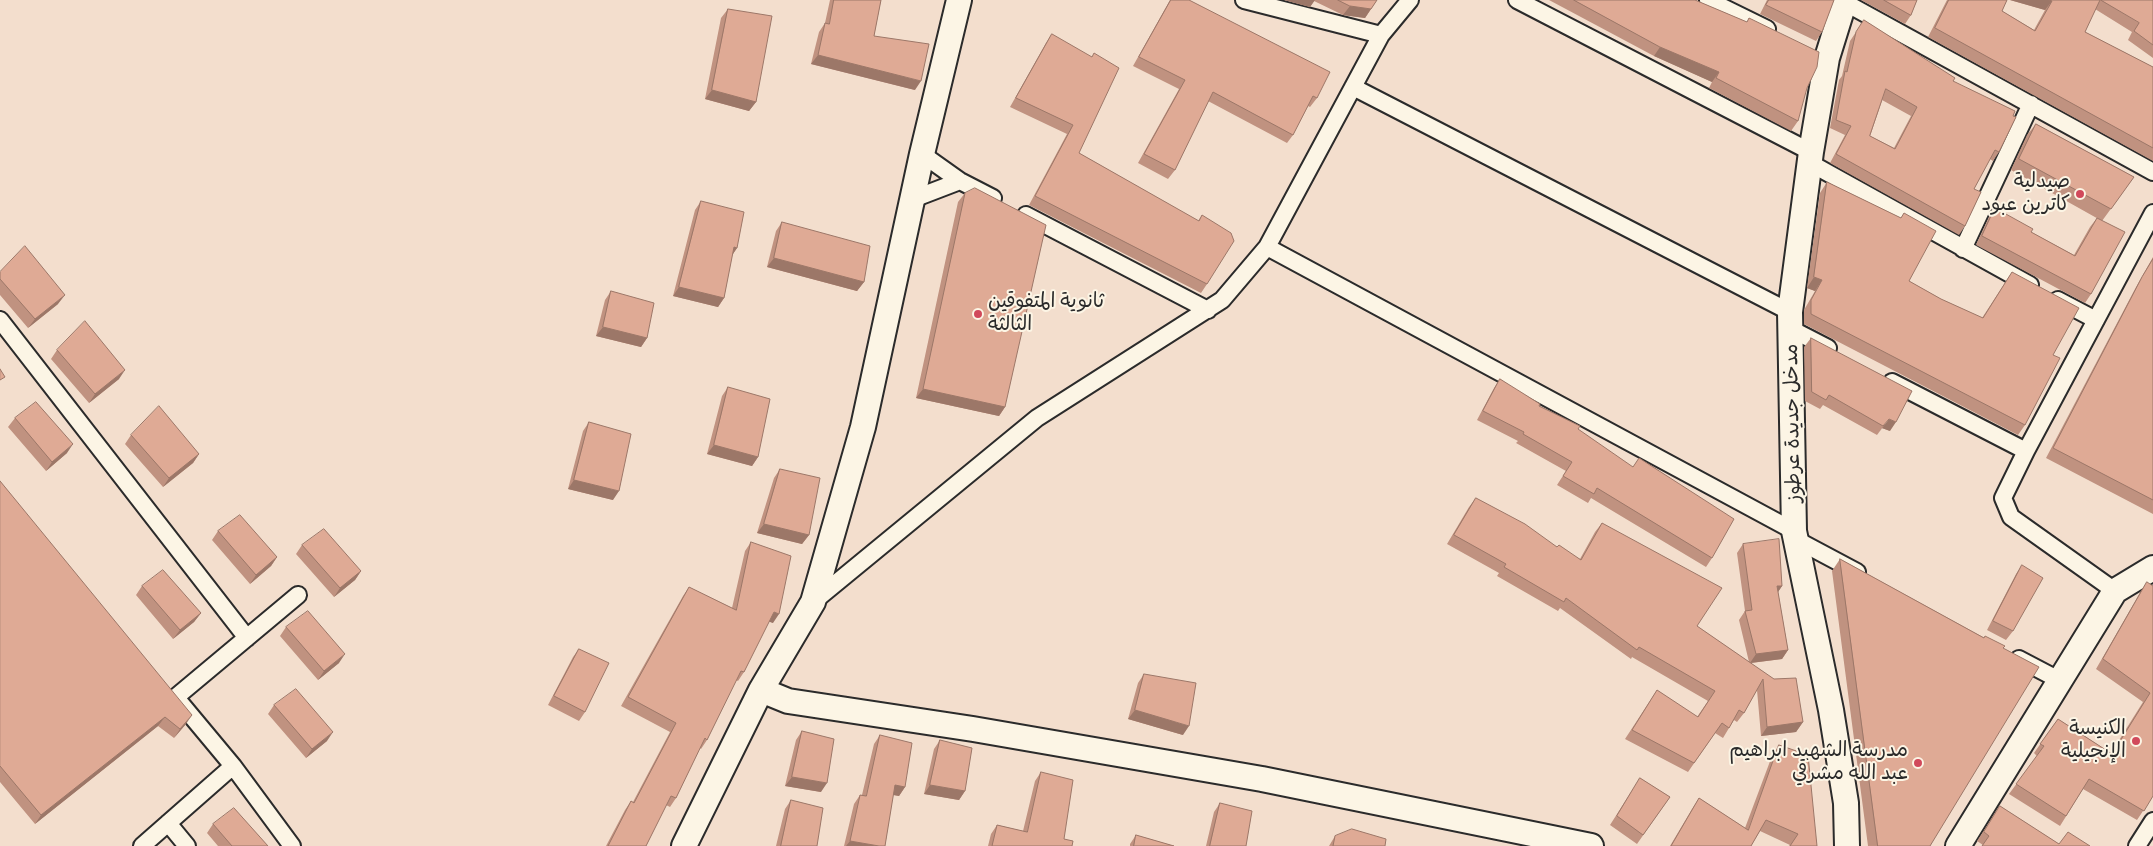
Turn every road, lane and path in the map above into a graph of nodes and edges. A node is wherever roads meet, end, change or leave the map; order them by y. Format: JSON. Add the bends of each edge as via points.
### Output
{"nodes":[{"id":1,"x":959,"y":0,"type":"edge"},
{"id":2,"x":1244,"y":0,"type":"edge"},
{"id":3,"x":1410,"y":0,"type":"edge"},
{"id":4,"x":1517,"y":0,"type":"edge"},
{"id":5,"x":1708,"y":0,"type":"edge"},
{"id":6,"x":1845,"y":1,"type":"edge"},
{"id":7,"x":1381,"y":35,"type":"junction"},
{"id":8,"x":1785,"y":38,"type":"edge"},
{"id":9,"x":1354,"y":87,"type":"junction"},
{"id":10,"x":2031,"y":104,"type":"junction"},
{"id":11,"x":922,"y":154,"type":"junction"},
{"id":12,"x":1810,"y":158,"type":"junction"},
{"id":13,"x":2153,"y":172,"type":"edge"},
{"id":14,"x":960,"y":181,"type":"junction"},
{"id":15,"x":913,"y":199,"type":"junction"},
{"id":16,"x":2153,"y":213,"type":"edge"},
{"id":17,"x":1267,"y":247,"type":"junction"},
{"id":18,"x":1963,"y":249,"type":"junction"},
{"id":19,"x":1208,"y":310,"type":"junction"},
{"id":20,"x":0,"y":320,"type":"edge"},
{"id":21,"x":1791,"y":320,"type":"junction"},
{"id":22,"x":2096,"y":320,"type":"junction"},
{"id":23,"x":1844,"y":356,"type":"edge"},
{"id":24,"x":1878,"y":374,"type":"edge"},
{"id":25,"x":2026,"y":451,"type":"junction"},
{"id":26,"x":1794,"y":535,"type":"junction"},
{"id":27,"x":2153,"y":568,"type":"edge"},
{"id":28,"x":1872,"y":580,"type":"edge"},
{"id":29,"x":2115,"y":591,"type":"junction"},
{"id":30,"x":298,"y":595,"type":"dead end"},
{"id":31,"x":813,"y":602,"type":"junction"},
{"id":32,"x":247,"y":638,"type":"junction"},
{"id":33,"x":2001,"y":649,"type":"edge"},
{"id":34,"x":2061,"y":681,"type":"junction"},
{"id":35,"x":164,"y":682,"type":"edge"},
{"id":36,"x":761,"y":690,"type":"junction"},
{"id":37,"x":176,"y":697,"type":"junction"},
{"id":38,"x":233,"y":766,"type":"junction"},
{"id":39,"x":2153,"y":821,"type":"edge"},
{"id":40,"x":168,"y":823,"type":"junction"},
{"id":41,"x":142,"y":846,"type":"edge"},
{"id":42,"x":187,"y":846,"type":"edge"},
{"id":43,"x":292,"y":846,"type":"edge"},
{"id":44,"x":684,"y":846,"type":"edge"},
{"id":45,"x":1591,"y":846,"type":"edge"},
{"id":46,"x":1847,"y":846,"type":"edge"},
{"id":47,"x":1958,"y":846,"type":"edge"},
{"id":48,"x":2138,"y":846,"type":"edge"}],
"edges":[{"from":1,"to":11,"type":"street"},
{"from":2,"to":7,"type":"street"},
{"from":3,"to":7,"type":"street"},
{"from":4,"to":12,"type":"street"},
{"from":5,"to":8,"type":"street"},
{"from":6,"to":10,"type":"street"},
{"from":6,"to":12,"type":"street","name":"مدخل جديدة عرطوز","via":[[1819,54]]},
{"from":7,"to":9,"type":"street"},
{"from":9,"to":17,"type":"street"},
{"from":9,"to":21,"type":"street"},
{"from":10,"to":13,"type":"street"},
{"from":10,"to":18,"type":"street"},
{"from":11,"to":14,"type":"street"},
{"from":11,"to":15,"type":"street"},
{"from":12,"to":18,"type":"street"},
{"from":12,"to":21,"type":"street","name":"مدخل جديدة عرطوز"},
{"from":14,"to":15,"type":"street"},
{"from":14,"to":19,"type":"street"},
{"from":15,"to":31,"type":"street","via":[[863,427]]},
{"from":16,"to":22,"type":"street"},
{"from":17,"to":19,"type":"street","via":[[1222,300]]},
{"from":17,"to":26,"type":"street"},
{"from":18,"to":22,"type":"street"},
{"from":19,"to":31,"type":"street","via":[[1036,418]]},
{"from":20,"to":32,"type":"street"},
{"from":21,"to":23,"type":"street"},
{"from":21,"to":26,"type":"street","name":"مدخل جديدة عرطوز"},
{"from":22,"to":25,"type":"street"},
{"from":24,"to":25,"type":"street"},
{"from":25,"to":29,"type":"street","via":[[2003,498],[2011,517]]},
{"from":26,"to":28,"type":"street"},
{"from":26,"to":46,"type":"street","name":"مدخل جديدة عرطوز","via":[[1831,710],[1846,803]]},
{"from":27,"to":29,"type":"street"},
{"from":29,"to":34,"type":"street"},
{"from":30,"to":32,"type":"street"},
{"from":31,"to":36,"type":"street"},
{"from":32,"to":37,"type":"street"},
{"from":33,"to":34,"type":"street"},
{"from":34,"to":47,"type":"street"},
{"from":35,"to":37,"type":"street"},
{"from":36,"to":44,"type":"street"},
{"from":36,"to":45,"type":"street","via":[[788,701],[1252,777]]},
{"from":37,"to":38,"type":"street"},
{"from":38,"to":40,"type":"street"},
{"from":38,"to":43,"type":"street"},
{"from":39,"to":48,"type":"street"},
{"from":40,"to":41,"type":"street"},
{"from":40,"to":42,"type":"street"}]}
